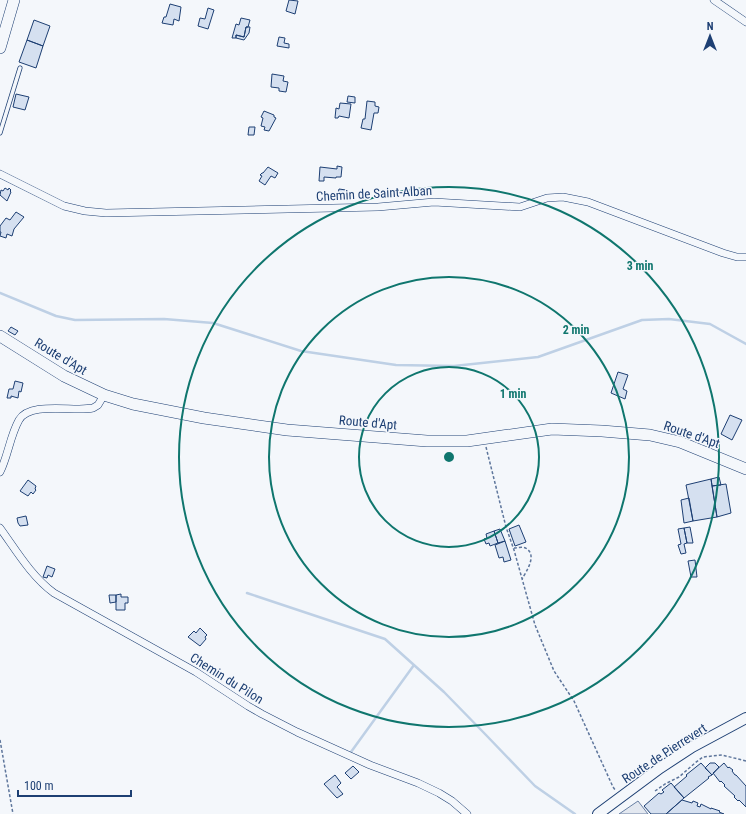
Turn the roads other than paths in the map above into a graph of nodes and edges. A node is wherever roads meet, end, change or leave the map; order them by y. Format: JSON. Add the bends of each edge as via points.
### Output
{"nodes":[{"id":1,"x":14,"y":0,"type":"edge"},
{"id":2,"x":714,"y":0,"type":"edge"},
{"id":3,"x":746,"y":22,"type":"edge"},
{"id":4,"x":0,"y":48,"type":"edge"},
{"id":5,"x":20,"y":68,"type":"dead end"},
{"id":6,"x":0,"y":132,"type":"edge"},
{"id":7,"x":0,"y":174,"type":"edge"},
{"id":8,"x":746,"y":257,"type":"edge"},
{"id":9,"x":0,"y":336,"type":"edge"},
{"id":10,"x":104,"y":395,"type":"junction"},
{"id":11,"x":746,"y":469,"type":"edge"},
{"id":12,"x":0,"y":472,"type":"edge"},
{"id":13,"x":0,"y":528,"type":"edge"},
{"id":14,"x":746,"y":718,"type":"edge"},
{"id":15,"x":467,"y":814,"type":"edge"},
{"id":16,"x":598,"y":814,"type":"edge"}],
"edges":[{"from":1,"to":4,"type":"main road"},
{"from":2,"to":3,"type":"street"},
{"from":5,"to":6,"type":"lane"},
{"from":7,"to":8,"type":"street","name":"Chemin de Saint-Alban","via":[[64,206],[106,213],[378,207],[434,202],[520,207],[547,198],[563,197],[588,202],[723,253]]},
{"from":9,"to":10,"type":"main road","name":"Route d'Apt","via":[[64,376]]},
{"from":10,"to":11,"type":"main road","name":"Route d'Apt","via":[[133,404],[258,426],[427,441],[467,441],[552,429],[650,434],[680,442]]},
{"from":10,"to":12,"type":"street","via":[[93,408],[42,409],[23,415]]},
{"from":13,"to":15,"type":"street","name":"Chemin du Pilon","via":[[29,568],[54,593],[196,672],[262,714],[365,763],[418,783],[452,801]]},
{"from":14,"to":16,"type":"main road","name":"Route de Pierrevert","via":[[692,747]]}]}
